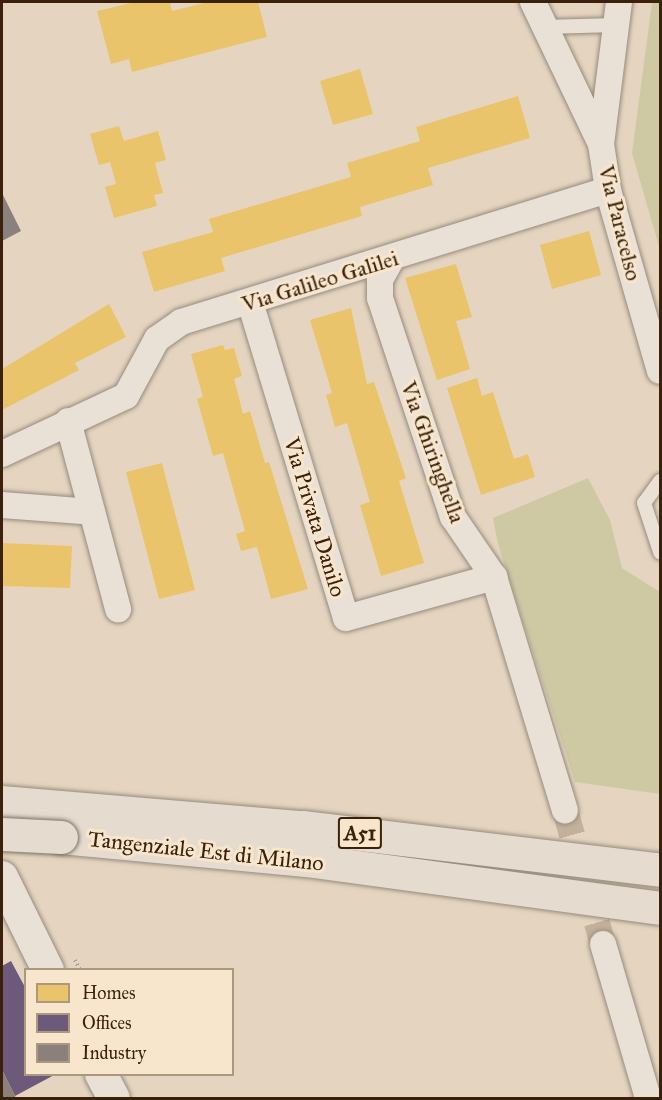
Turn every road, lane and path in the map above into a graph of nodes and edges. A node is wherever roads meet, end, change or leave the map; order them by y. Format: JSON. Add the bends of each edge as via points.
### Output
{"nodes":[{"id":1,"x":533,"y":2,"type":"edge"},
{"id":2,"x":618,"y":13,"type":"edge"},
{"id":3,"x":544,"y":27,"type":"junction"},
{"id":4,"x":601,"y":144,"type":"junction"},
{"id":5,"x":608,"y":190,"type":"junction"},
{"id":6,"x":391,"y":260,"type":"junction"},
{"id":7,"x":250,"y":302,"type":"junction"},
{"id":8,"x":660,"y":371,"type":"edge"},
{"id":9,"x":68,"y":420,"type":"junction"},
{"id":10,"x":2,"y":454,"type":"edge"},
{"id":11,"x":660,"y":481,"type":"edge"},
{"id":12,"x":2,"y":505,"type":"edge"},
{"id":13,"x":92,"y":512,"type":"junction"},
{"id":14,"x":660,"y":552,"type":"edge"},
{"id":15,"x":494,"y":577,"type":"junction"},
{"id":16,"x":118,"y":609,"type":"dead end"},
{"id":17,"x":2,"y":802,"type":"edge"},
{"id":18,"x":565,"y":810,"type":"tunnel mouth"},
{"id":19,"x":60,"y":821,"type":"junction"},
{"id":20,"x":2,"y":834,"type":"edge"},
{"id":21,"x":660,"y":870,"type":"edge"},
{"id":22,"x":3,"y":885,"type":"edge"},
{"id":23,"x":660,"y":908,"type":"edge"},
{"id":24,"x":603,"y":944,"type":"tunnel mouth"},
{"id":25,"x":47,"y":968,"type":"edge"},
{"id":26,"x":103,"y":1076,"type":"edge"},
{"id":27,"x":114,"y":1098,"type":"edge"},
{"id":28,"x":648,"y":1098,"type":"edge"}],
"edges":[{"from":1,"to":3,"type":"street"},
{"from":2,"to":3,"type":"lane"},
{"from":2,"to":4,"type":"street","name":"Via Paracelso"},
{"from":3,"to":4,"type":"street"},
{"from":4,"to":5,"type":"street","name":"Via Paracelso"},
{"from":5,"to":6,"type":"street","name":"Via Galileo Galilei"},
{"from":5,"to":8,"type":"street","name":"Via Paracelso"},
{"from":6,"to":7,"type":"street","name":"Via Galileo Galilei"},
{"from":6,"to":15,"type":"street","name":"Via Ghiringhella","via":[[380,280],[380,298],[435,469],[453,517]]},
{"from":7,"to":9,"type":"street","name":"Via Galileo Galilei","via":[[182,322],[157,339],[126,396]]},
{"from":7,"to":15,"type":"street","name":"Via Privata Danilo","via":[[346,618]]},
{"from":9,"to":10,"type":"street","name":"Via Galileo Galilei"},
{"from":9,"to":13,"type":"street"},
{"from":11,"to":14,"type":"lane","via":[[644,503]]},
{"from":12,"to":13,"type":"street"},
{"from":13,"to":16,"type":"street"},
{"from":15,"to":18,"type":"street","name":"Via Ghiringhella"},
{"from":17,"to":19,"type":"highway","name":"Tangenziale Est di Milano","number":"A51"},
{"from":19,"to":20,"type":"highway","name":"Tangenziale Est di Milano","number":"A51","bridge":true},
{"from":19,"to":21,"type":"highway","name":"Tangenziale Est di Milano","number":"A51","via":[[527,851]]},
{"from":19,"to":23,"type":"highway","name":"Tangenziale Est di Milano","number":"A51","via":[[306,860]]},
{"from":22,"to":25,"type":"street"},
{"from":24,"to":28,"type":"street"},
{"from":26,"to":27,"type":"street"}]}
